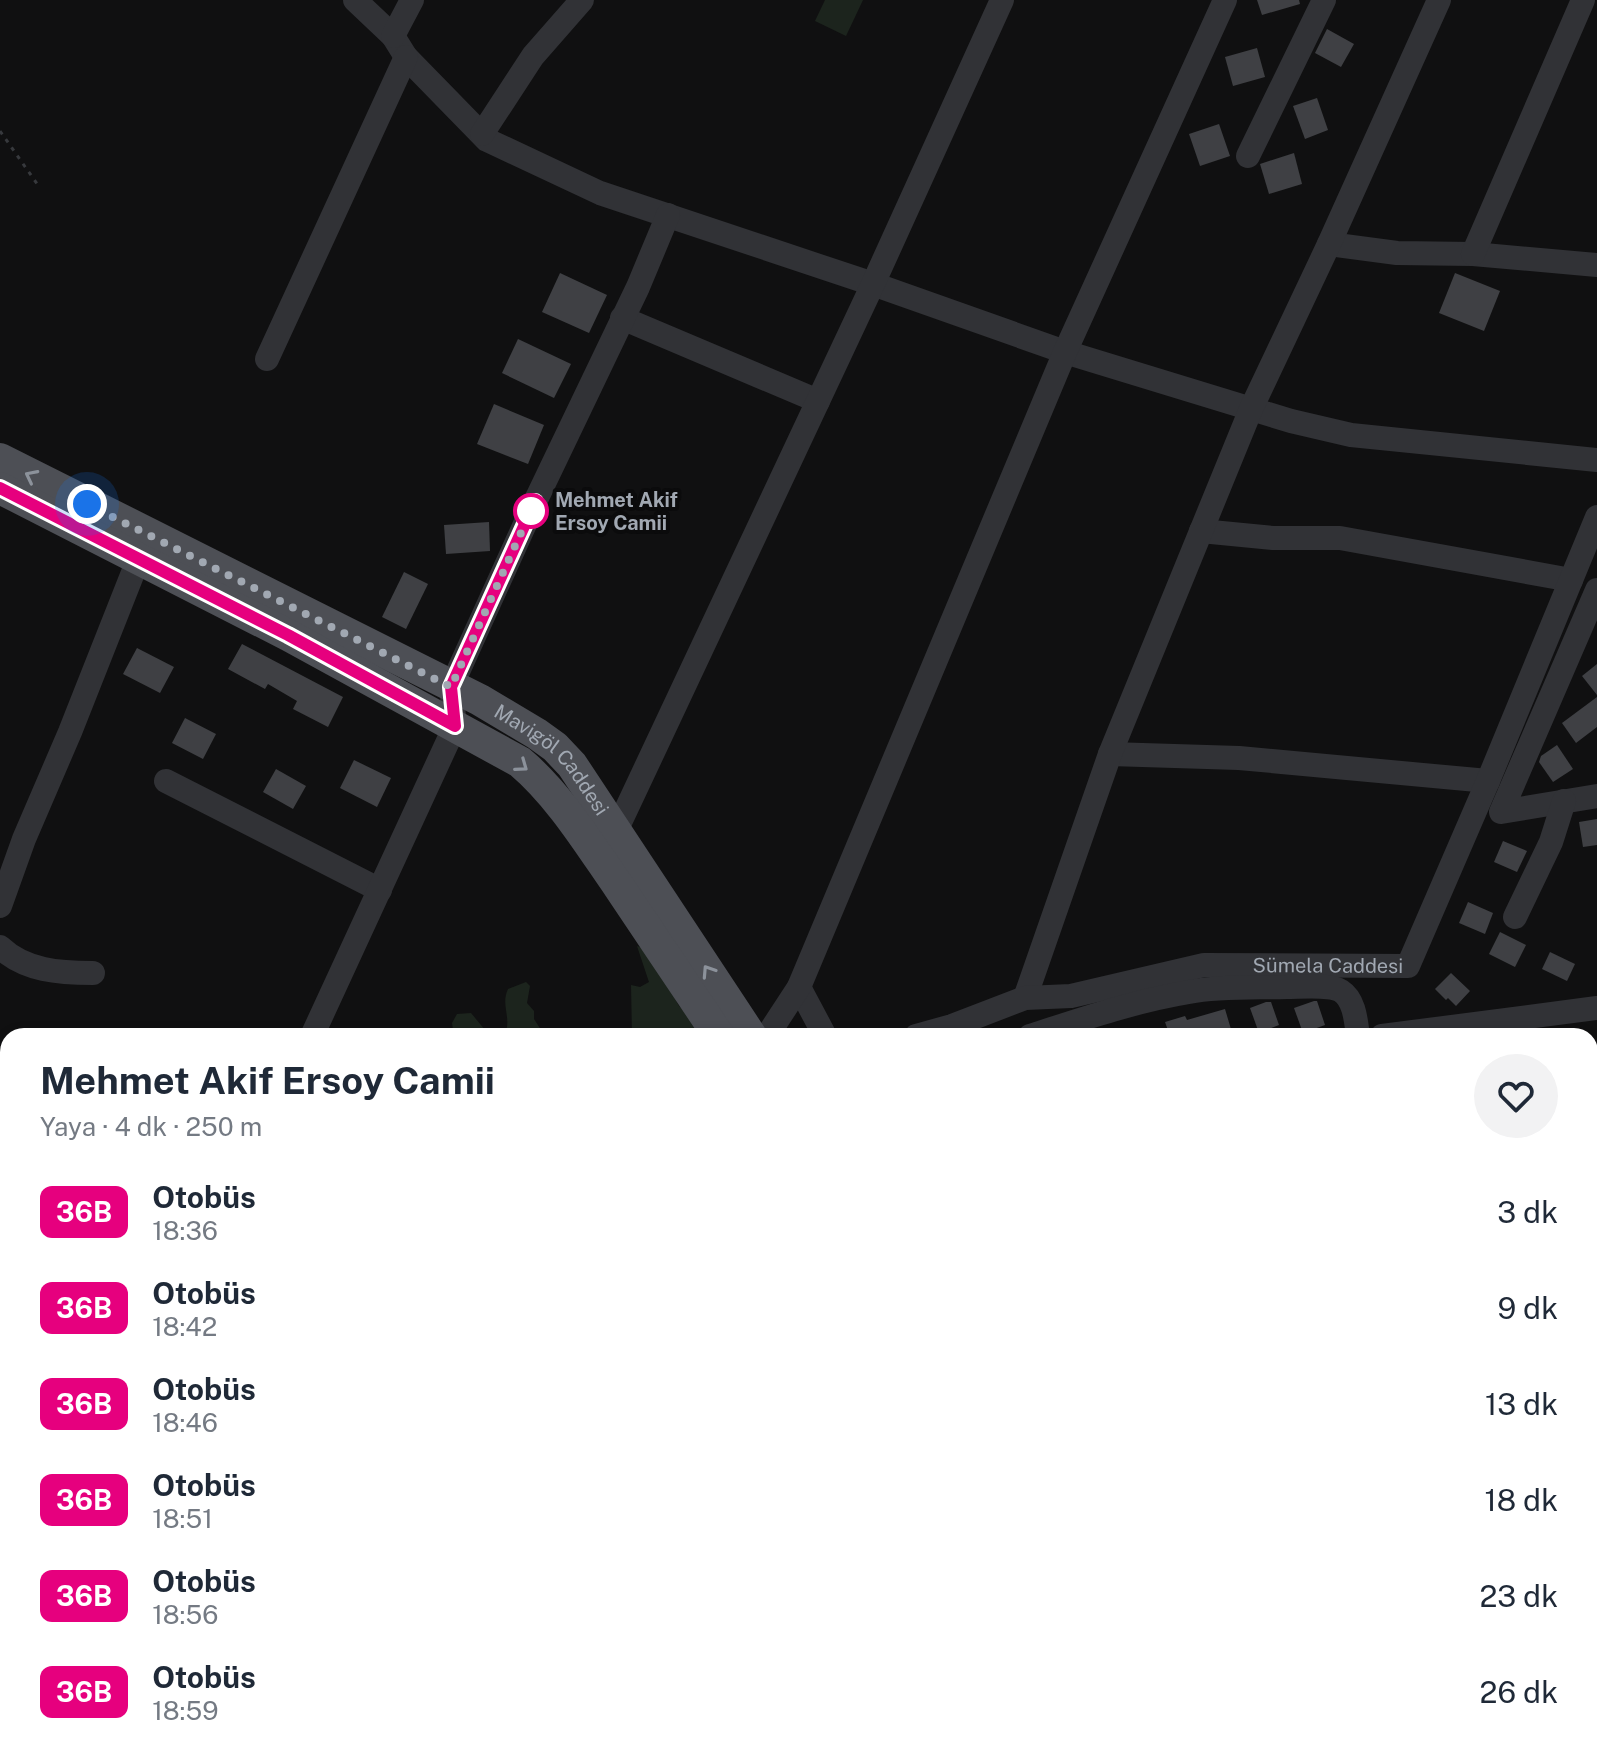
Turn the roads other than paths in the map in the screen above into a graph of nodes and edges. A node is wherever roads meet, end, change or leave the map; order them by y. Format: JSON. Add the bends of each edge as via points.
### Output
{"nodes":[{"id":1,"x":355,"y":0,"type":"edge"},
{"id":2,"x":412,"y":0,"type":"edge"},
{"id":3,"x":582,"y":0,"type":"edge"},
{"id":4,"x":1002,"y":0,"type":"edge"},
{"id":5,"x":1225,"y":0,"type":"edge"},
{"id":6,"x":1324,"y":0,"type":"edge"},
{"id":7,"x":1439,"y":0,"type":"edge"},
{"id":8,"x":1583,"y":0,"type":"edge"},
{"id":9,"x":393,"y":36,"type":"junction"},
{"id":10,"x":406,"y":57,"type":"junction"},
{"id":11,"x":482,"y":134,"type":"junction"},
{"id":12,"x":1248,"y":156,"type":"dead end"},
{"id":13,"x":668,"y":215,"type":"junction"},
{"id":14,"x":1329,"y":244,"type":"junction"},
{"id":15,"x":1473,"y":254,"type":"junction"},
{"id":16,"x":1597,"y":265,"type":"edge"},
{"id":17,"x":873,"y":284,"type":"junction"},
{"id":18,"x":622,"y":318,"type":"junction"},
{"id":19,"x":1065,"y":352,"type":"junction"},
{"id":20,"x":267,"y":359,"type":"dead end"},
{"id":21,"x":818,"y":401,"type":"junction"},
{"id":22,"x":1251,"y":409,"type":"junction"},
{"id":23,"x":0,"y":459,"type":"edge"},
{"id":24,"x":1597,"y":460,"type":"edge"},
{"id":25,"x":2,"y":495,"type":"edge"},
{"id":26,"x":1597,"y":517,"type":"edge"},
{"id":27,"x":1201,"y":531,"type":"junction"},
{"id":28,"x":138,"y":560,"type":"junction"},
{"id":29,"x":1571,"y":580,"type":"junction"},
{"id":30,"x":1597,"y":590,"type":"edge"},
{"id":31,"x":451,"y":687,"type":"junction"},
{"id":32,"x":455,"y":726,"type":"junction"},
{"id":33,"x":1110,"y":754,"type":"junction"},
{"id":34,"x":166,"y":781,"type":"dead end"},
{"id":35,"x":1488,"y":781,"type":"junction"},
{"id":36,"x":1597,"y":796,"type":"edge"},
{"id":37,"x":1564,"y":801,"type":"junction"},
{"id":38,"x":616,"y":831,"type":"junction"},
{"id":39,"x":380,"y":890,"type":"junction"},
{"id":40,"x":0,"y":906,"type":"edge"},
{"id":41,"x":1515,"y":917,"type":"dead end"},
{"id":42,"x":0,"y":947,"type":"edge"},
{"id":43,"x":93,"y":973,"type":"dead end"},
{"id":44,"x":799,"y":987,"type":"junction"},
{"id":45,"x":1025,"y":998,"type":"junction"},
{"id":46,"x":1597,"y":1008,"type":"edge"},
{"id":47,"x":316,"y":1028,"type":"edge"},
{"id":48,"x":714,"y":1028,"type":"edge"},
{"id":49,"x":746,"y":1028,"type":"edge"},
{"id":50,"x":772,"y":1028,"type":"edge"},
{"id":51,"x":821,"y":1028,"type":"edge"},
{"id":52,"x":945,"y":1028,"type":"edge"},
{"id":53,"x":1055,"y":1028,"type":"edge"},
{"id":54,"x":1357,"y":1028,"type":"edge"},
{"id":55,"x":1443,"y":1028,"type":"edge"}],
"edges":[{"from":1,"to":9,"type":"street"},
{"from":2,"to":9,"type":"street"},
{"from":3,"to":11,"type":"street","via":[[533,56]]},
{"from":4,"to":17,"type":"street"},
{"from":5,"to":19,"type":"street"},
{"from":6,"to":12,"type":"street"},
{"from":7,"to":14,"type":"street"},
{"from":8,"to":15,"type":"street"},
{"from":9,"to":10,"type":"street"},
{"from":10,"to":11,"type":"street"},
{"from":10,"to":20,"type":"street"},
{"from":11,"to":13,"type":"street","via":[[600,193]]},
{"from":13,"to":17,"type":"street"},
{"from":13,"to":18,"type":"street"},
{"from":14,"to":15,"type":"street","via":[[1397,253]]},
{"from":14,"to":22,"type":"street"},
{"from":15,"to":16,"type":"street"},
{"from":17,"to":19,"type":"street"},
{"from":17,"to":21,"type":"street"},
{"from":18,"to":21,"type":"street"},
{"from":18,"to":31,"type":"street"},
{"from":19,"to":22,"type":"street"},
{"from":19,"to":44,"type":"street"},
{"from":21,"to":38,"type":"street"},
{"from":22,"to":24,"type":"street","via":[[1351,435]]},
{"from":22,"to":27,"type":"street"},
{"from":31,"to":23,"type":"main road","name":"Mavigöl Caddesi","one_way":true},
{"from":25,"to":28,"type":"main road","name":"Mavigöl Caddesi"},
{"from":26,"to":29,"type":"street","name":"Sümela Caddesi"},
{"from":27,"to":29,"type":"street","via":[[1340,538]]},
{"from":27,"to":33,"type":"street"},
{"from":28,"to":32,"type":"main road","name":"Mavigöl Caddesi"},
{"from":28,"to":40,"type":"street"},
{"from":29,"to":35,"type":"street","name":"Sümela Caddesi"},
{"from":30,"to":37,"type":"street","via":[[1501,812]]},
{"from":31,"to":32,"type":"street"},
{"from":31,"to":38,"type":"main road","name":"Mavigöl Caddesi","via":[[555,747]]},
{"from":32,"to":39,"type":"street"},
{"from":32,"to":48,"type":"main road","name":"Mavigöl Caddesi","one_way":true,"via":[[520,762],[554,796]]},
{"from":33,"to":35,"type":"street","via":[[1239,758]]},
{"from":33,"to":45,"type":"street"},
{"from":34,"to":39,"type":"street"},
{"from":35,"to":45,"type":"street","name":"Sümela Caddesi","via":[[1408,966],[1204,965],[1071,996]]},
{"from":36,"to":37,"type":"street"},
{"from":37,"to":41,"type":"street"},
{"from":49,"to":38,"type":"main road","name":"Mavigöl Caddesi","one_way":true},
{"from":39,"to":47,"type":"street"},
{"from":42,"to":43,"type":"street","via":[[46,970]]},
{"from":44,"to":50,"type":"street"},
{"from":44,"to":51,"type":"street"},
{"from":45,"to":52,"type":"street","name":"Sümela Caddesi"},
{"from":46,"to":55,"type":"street"},
{"from":53,"to":54,"type":"street","via":[[1192,991],[1314,987],[1343,992]]}]}
